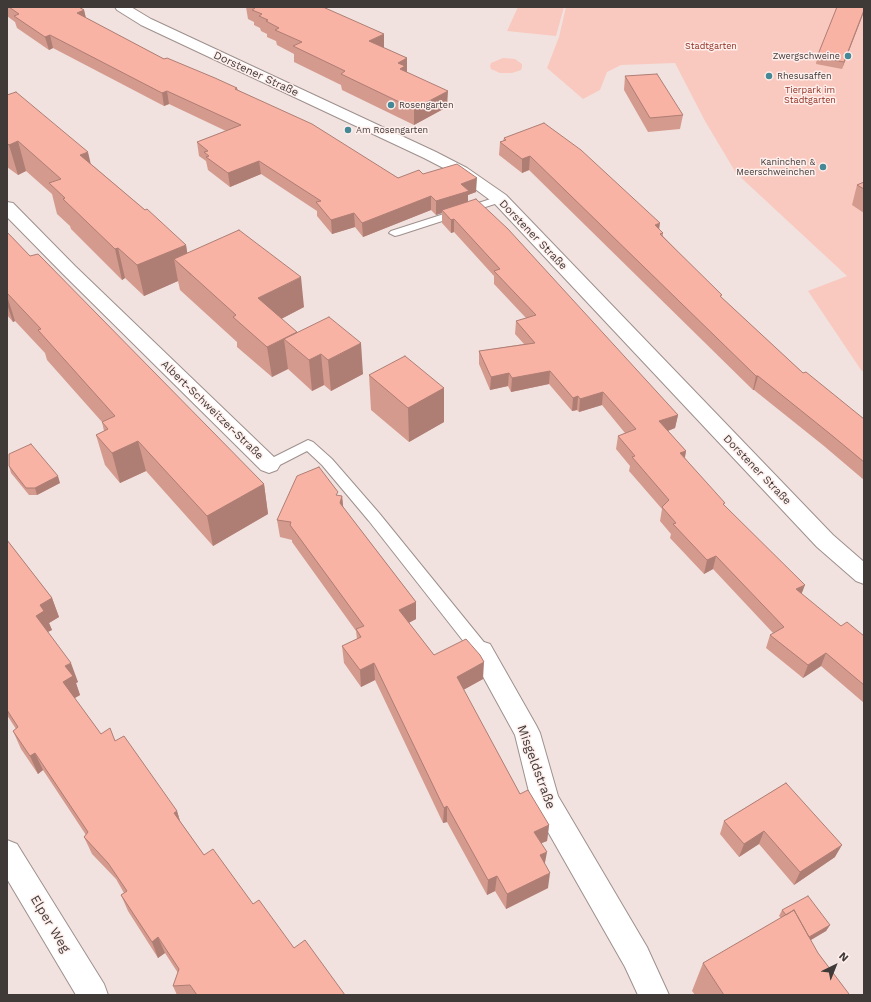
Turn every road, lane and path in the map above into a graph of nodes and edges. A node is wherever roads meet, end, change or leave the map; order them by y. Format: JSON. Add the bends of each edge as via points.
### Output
{"nodes":[{"id":1,"x":122,"y":7,"type":"edge"},
{"id":2,"x":500,"y":199,"type":"junction"},
{"id":3,"x":7,"y":207,"type":"edge"},
{"id":4,"x":395,"y":233,"type":"dead end"},
{"id":5,"x":269,"y":465,"type":"joint"},
{"id":6,"x":864,"y":575,"type":"edge"},
{"id":7,"x":447,"y":607,"type":"joint"},
{"id":8,"x":481,"y":651,"type":"joint"},
{"id":9,"x":7,"y":853,"type":"edge"},
{"id":10,"x":93,"y":995,"type":"edge"},
{"id":11,"x":654,"y":995,"type":"edge"}],
"edges":[{"from":1,"to":2,"type":"main road","name":"Dorstener Straße","via":[[146,22],[430,155],[461,171]]},
{"from":2,"to":4,"type":"lane"},
{"from":2,"to":6,"type":"main road","name":"Dorstener Straße","via":[[825,542]]},
{"from":3,"to":5,"type":"main road","name":"Albert-Schweitzer-Straße"},
{"from":5,"to":7,"type":"lane","name":"Albert-Schweitzer-Straße","via":[[308,445],[327,462],[370,511]]},
{"from":7,"to":8,"type":"lane","name":"Misgeldstraße"},
{"from":8,"to":11,"type":"main road","name":"Misgeldstraße","via":[[526,733],[546,800],[636,957]]},
{"from":9,"to":10,"type":"main road","name":"Elper Weg"}]}
